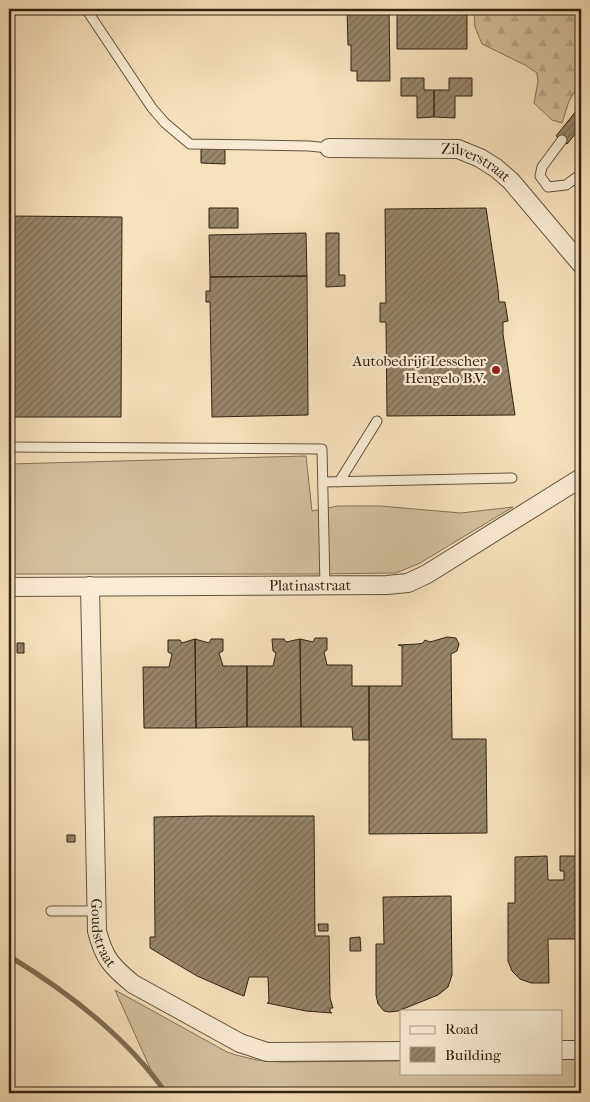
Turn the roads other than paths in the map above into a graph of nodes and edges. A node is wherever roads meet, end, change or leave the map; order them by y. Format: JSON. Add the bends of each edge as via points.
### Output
{"nodes":[{"id":1,"x":86,"y":9,"type":"edge"},
{"id":2,"x":562,"y":140,"type":"dead end"},
{"id":3,"x":329,"y":148,"type":"joint"},
{"id":4,"x":581,"y":174,"type":"edge"},
{"id":5,"x":581,"y":264,"type":"edge"},
{"id":6,"x":377,"y":421,"type":"dead end"},
{"id":7,"x":9,"y":447,"type":"edge"},
{"id":8,"x":512,"y":478,"type":"dead end"},
{"id":9,"x":581,"y":478,"type":"edge"},
{"id":10,"x":323,"y":482,"type":"junction"},
{"id":11,"x":339,"y":482,"type":"junction"},
{"id":12,"x":90,"y":586,"type":"junction"},
{"id":13,"x":325,"y":586,"type":"junction"},
{"id":14,"x":9,"y":587,"type":"edge"},
{"id":15,"x":50,"y":911,"type":"dead end"},
{"id":16,"x":97,"y":911,"type":"junction"},
{"id":17,"x":562,"y":1050,"type":"edge"},
{"id":18,"x":581,"y":1050,"type":"edge"},
{"id":19,"x":400,"y":1051,"type":"edge"}],
"edges":[{"from":1,"to":3,"type":"lane","via":[[152,108],[190,144]]},
{"from":2,"to":4,"type":"lane","via":[[542,167],[540,176],[548,187],[566,186]]},
{"from":3,"to":5,"type":"street","name":"Zilverstraat","via":[[458,149],[480,158],[511,181]]},
{"from":6,"to":11,"type":"lane"},
{"from":7,"to":10,"type":"lane","via":[[322,449]]},
{"from":8,"to":11,"type":"lane"},
{"from":9,"to":13,"type":"street","name":"Platinastraat","via":[[408,583]]},
{"from":10,"to":11,"type":"lane"},
{"from":10,"to":13,"type":"lane"},
{"from":12,"to":13,"type":"street","name":"Platinastraat"},
{"from":12,"to":14,"type":"street","name":"Platinastraat"},
{"from":12,"to":16,"type":"street","name":"Goudstraat"},
{"from":15,"to":16,"type":"lane"},
{"from":16,"to":19,"type":"street","name":"Goudstraat","via":[[102,949],[120,973],[133,984],[240,1043],[266,1052]]},
{"from":17,"to":18,"type":"street"}]}
